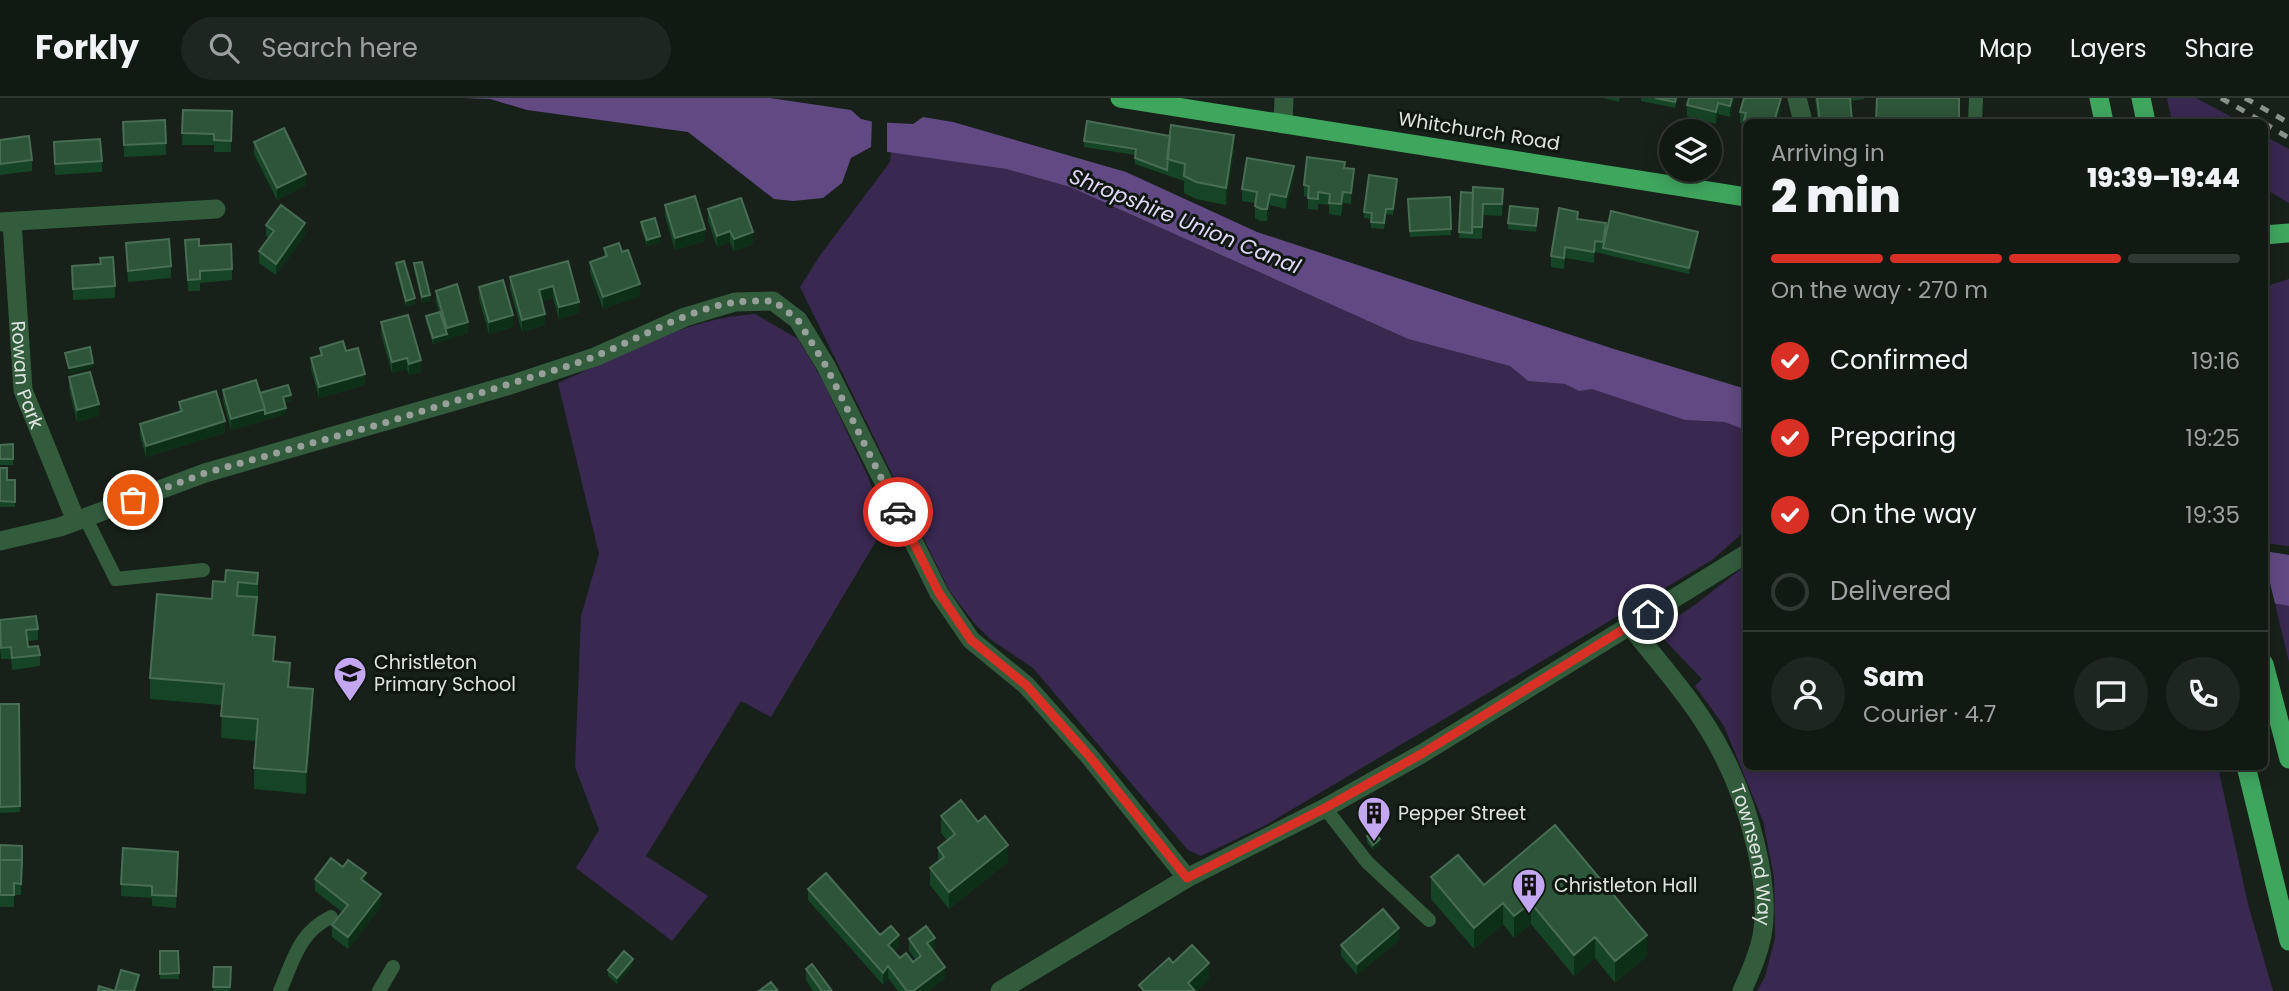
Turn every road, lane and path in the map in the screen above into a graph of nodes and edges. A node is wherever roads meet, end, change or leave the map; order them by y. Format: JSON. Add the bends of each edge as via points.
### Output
{"nodes":[{"id":1,"x":1120,"y":98,"type":"edge"},
{"id":2,"x":1284,"y":98,"type":"edge"},
{"id":3,"x":1797,"y":98,"type":"edge"},
{"id":4,"x":1976,"y":98,"type":"edge"},
{"id":5,"x":2099,"y":98,"type":"edge"},
{"id":6,"x":2141,"y":98,"type":"edge"},
{"id":7,"x":1802,"y":119,"type":"edge"},
{"id":8,"x":1975,"y":119,"type":"edge"},
{"id":9,"x":2103,"y":119,"type":"edge"},
{"id":10,"x":2146,"y":119,"type":"edge"},
{"id":11,"x":1283,"y":124,"type":"junction"},
{"id":12,"x":1743,"y":197,"type":"edge"},
{"id":13,"x":216,"y":209,"type":"dead end"},
{"id":14,"x":6,"y":222,"type":"edge"},
{"id":15,"x":2289,"y":233,"type":"edge"},
{"id":16,"x":2268,"y":235,"type":"edge"},
{"id":17,"x":80,"y":519,"type":"junction"},
{"id":18,"x":0,"y":541,"type":"edge"},
{"id":19,"x":1743,"y":556,"type":"edge"},
{"id":20,"x":203,"y":570,"type":"dead end"},
{"id":21,"x":1629,"y":625,"type":"junction"},
{"id":22,"x":2268,"y":679,"type":"edge"},
{"id":23,"x":2289,"y":759,"type":"edge"},
{"id":24,"x":2247,"y":770,"type":"edge"},
{"id":25,"x":1325,"y":808,"type":"junction"},
{"id":26,"x":1187,"y":878,"type":"junction"},
{"id":27,"x":331,"y":917,"type":"dead end"},
{"id":28,"x":1429,"y":920,"type":"dead end"},
{"id":29,"x":2289,"y":941,"type":"edge"},
{"id":30,"x":393,"y":967,"type":"dead end"},
{"id":31,"x":280,"y":991,"type":"edge"},
{"id":32,"x":379,"y":991,"type":"edge"},
{"id":33,"x":1000,"y":991,"type":"edge"},
{"id":34,"x":1742,"y":991,"type":"edge"}],
"edges":[{"from":1,"to":11,"type":"highway","name":"Whitchurch Road"},
{"from":2,"to":11,"type":"street"},
{"from":3,"to":7,"type":"street"},
{"from":4,"to":8,"type":"lane"},
{"from":5,"to":9,"type":"highway"},
{"from":6,"to":10,"type":"highway"},
{"from":11,"to":12,"type":"highway","name":"Whitchurch Road"},
{"from":13,"to":14,"type":"street","name":"Rowan Park"},
{"from":14,"to":17,"type":"street","name":"Rowan Park","via":[[23,390]]},
{"from":15,"to":16,"type":"highway"},
{"from":17,"to":18,"type":"street"},
{"from":17,"to":20,"type":"lane","via":[[116,579]]},
{"from":17,"to":26,"type":"street","via":[[205,473],[595,357],[685,317],[735,302],[774,301],[798,320],[826,366],[939,593],[971,640],[1026,685]]},
{"from":19,"to":21,"type":"street"},
{"from":21,"to":25,"type":"street"},
{"from":21,"to":34,"type":"street","name":"Townsend Way","via":[[1696,711],[1723,755],[1744,807],[1764,894],[1763,934]]},
{"from":22,"to":23,"type":"highway"},
{"from":24,"to":29,"type":"highway"},
{"from":25,"to":26,"type":"street"},
{"from":25,"to":28,"type":"lane","via":[[1367,862]]},
{"from":26,"to":33,"type":"street"},
{"from":27,"to":31,"type":"lane","via":[[301,942]]},
{"from":30,"to":32,"type":"lane"}]}
